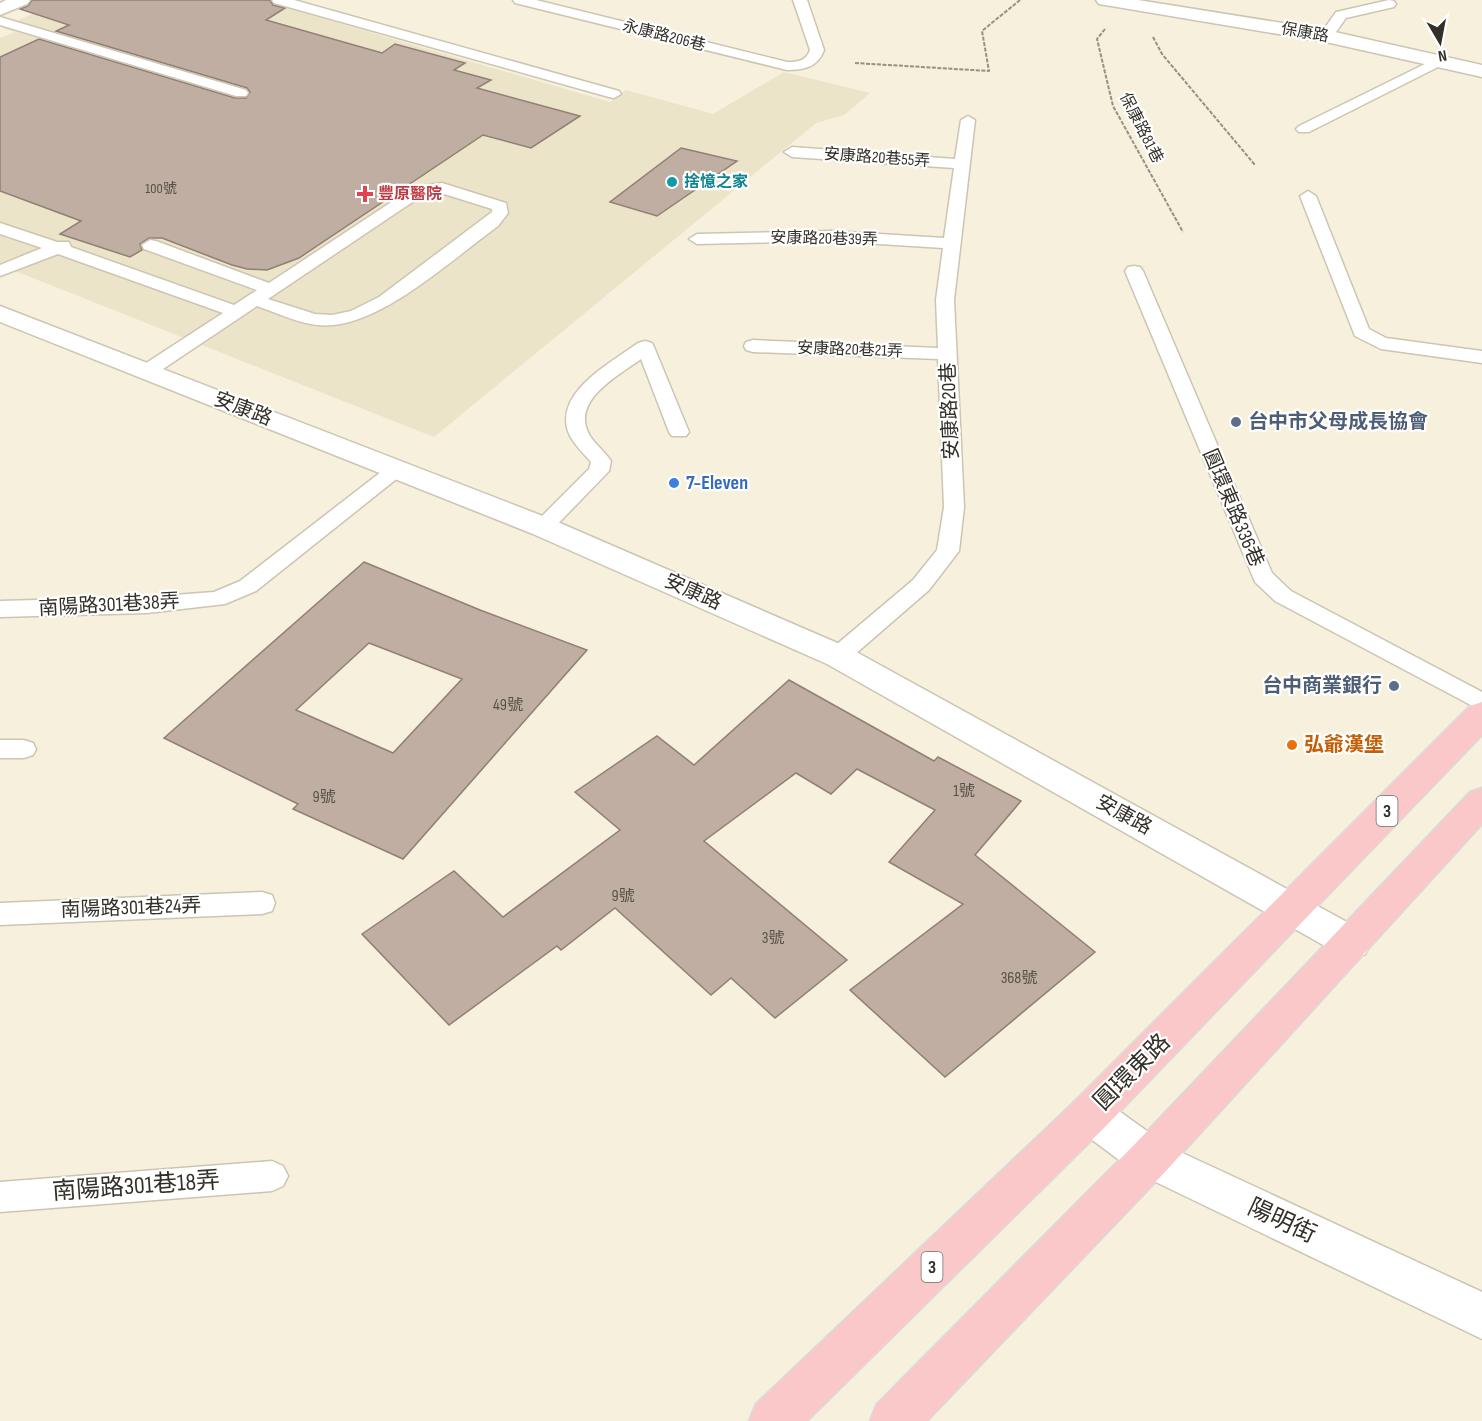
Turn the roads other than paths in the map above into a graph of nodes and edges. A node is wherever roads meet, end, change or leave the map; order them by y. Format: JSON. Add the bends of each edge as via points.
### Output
{"nodes":[{"id":1,"x":279,"y":0,"type":"edge"},
{"id":2,"x":520,"y":0,"type":"edge"},
{"id":3,"x":800,"y":0,"type":"edge"},
{"id":4,"x":1105,"y":0,"type":"edge"},
{"id":5,"x":1389,"y":4,"type":"dead end"},
{"id":6,"x":6,"y":8,"type":"edge"},
{"id":7,"x":1326,"y":36,"type":"junction"},
{"id":8,"x":1437,"y":62,"type":"junction"},
{"id":9,"x":1482,"y":71,"type":"edge"},
{"id":10,"x":241,"y":93,"type":"dead end"},
{"id":11,"x":614,"y":94,"type":"dead end"},
{"id":12,"x":968,"y":120,"type":"dead end"},
{"id":13,"x":1304,"y":129,"type":"dead end"},
{"id":14,"x":792,"y":152,"type":"dead end"},
{"id":15,"x":962,"y":164,"type":"junction"},
{"id":16,"x":1308,"y":196,"type":"dead end"},
{"id":17,"x":0,"y":228,"type":"edge"},
{"id":18,"x":76,"y":239,"type":"dead end"},
{"id":19,"x":697,"y":239,"type":"dead end"},
{"id":20,"x":952,"y":244,"type":"junction"},
{"id":21,"x":150,"y":245,"type":"dead end"},
{"id":22,"x":56,"y":249,"type":"junction"},
{"id":23,"x":0,"y":271,"type":"edge"},
{"id":24,"x":1134,"y":271,"type":"dead end"},
{"id":25,"x":270,"y":290,"type":"junction"},
{"id":26,"x":255,"y":300,"type":"junction"},
{"id":27,"x":237,"y":312,"type":"junction"},
{"id":28,"x":0,"y":313,"type":"edge"},
{"id":29,"x":753,"y":345,"type":"dead end"},
{"id":30,"x":948,"y":354,"type":"junction"},
{"id":31,"x":1482,"y":357,"type":"edge"},
{"id":32,"x":147,"y":371,"type":"junction"},
{"id":33,"x":679,"y":432,"type":"dead end"},
{"id":34,"x":397,"y":469,"type":"junction"},
{"id":35,"x":543,"y":526,"type":"junction"},
{"id":36,"x":0,"y":609,"type":"edge"},
{"id":37,"x":838,"y":656,"type":"junction"},
{"id":38,"x":1482,"y":702,"type":"edge"},
{"id":39,"x":1482,"y":714,"type":"edge"},
{"id":40,"x":1482,"y":801,"type":"edge"},
{"id":41,"x":262,"y":903,"type":"dead end"},
{"id":42,"x":1293,"y":908,"type":"junction"},
{"id":43,"x":0,"y":914,"type":"edge"},
{"id":44,"x":1352,"y":943,"type":"junction"},
{"id":45,"x":1090,"y":1114,"type":"junction"},
{"id":46,"x":1150,"y":1158,"type":"junction"},
{"id":47,"x":272,"y":1176,"type":"dead end"},
{"id":48,"x":0,"y":1197,"type":"edge"},
{"id":49,"x":1482,"y":1316,"type":"edge"},
{"id":50,"x":773,"y":1421,"type":"edge"},
{"id":51,"x":894,"y":1421,"type":"edge"}],
"edges":[{"from":1,"to":11,"type":"lane"},
{"from":2,"to":3,"type":"lane","name":"永康路206巷","via":[[788,66],[808,63],[817,50]]},
{"from":4,"to":7,"type":"street","name":"保康路"},
{"from":5,"to":7,"type":"lane","via":[[1341,15]]},
{"from":6,"to":10,"type":"lane"},
{"from":7,"to":8,"type":"street","name":"保康路"},
{"from":8,"to":9,"type":"street","name":"保康路"},
{"from":8,"to":13,"type":"lane"},
{"from":12,"to":15,"type":"lane","name":"安康路20巷"},
{"from":14,"to":15,"type":"lane","name":"安康路20巷55弄"},
{"from":15,"to":20,"type":"lane","name":"安康路20巷"},
{"from":16,"to":31,"type":"lane","via":[[1360,332],[1381,343]]},
{"from":17,"to":22,"type":"lane"},
{"from":18,"to":22,"type":"lane"},
{"from":19,"to":20,"type":"lane","name":"安康路20巷39弄","via":[[832,236]]},
{"from":20,"to":30,"type":"lane","name":"安康路20巷","via":[[945,300]]},
{"from":21,"to":25,"type":"lane"},
{"from":22,"to":23,"type":"lane"},
{"from":22,"to":27,"type":"lane"},
{"from":24,"to":38,"type":"lane","name":"圓環東路336巷","via":[[1263,577],[1283,596]]},
{"from":25,"to":26,"type":"lane"},
{"from":25,"to":26,"type":"lane","via":[[419,192],[442,188],[500,206],[500,213],[492,222],[367,311],[332,320],[313,319]]},
{"from":26,"to":27,"type":"lane"},
{"from":27,"to":32,"type":"lane"},
{"from":28,"to":32,"type":"street","name":"安康路"},
{"from":29,"to":30,"type":"lane","name":"安康路20巷21弄"},
{"from":30,"to":37,"type":"lane","name":"安康路20巷","via":[[954,507],[948,551],[921,585]]},
{"from":32,"to":34,"type":"street","name":"安康路"},
{"from":33,"to":35,"type":"lane","via":[[645,347],[586,391],[578,406],[576,422],[580,436],[601,460],[599,471]]},
{"from":34,"to":35,"type":"street","name":"安康路"},
{"from":34,"to":36,"type":"lane","name":"南陽路301巷38弄","via":[[248,586],[217,599]]},
{"from":35,"to":37,"type":"street","name":"安康路"},
{"from":37,"to":42,"type":"street","name":"安康路"},
{"from":39,"to":42,"type":"main road","name":"圓環東路","number":"3"},
{"from":40,"to":44,"type":"main road"},
{"from":41,"to":43,"type":"lane","name":"南陽路301巷24弄"},
{"from":42,"to":44,"type":"street","name":"安康路"},
{"from":42,"to":45,"type":"main road","name":"圓環東路","number":"3"},
{"from":44,"to":46,"type":"main road"},
{"from":45,"to":46,"type":"street","name":"陽明街"},
{"from":45,"to":50,"type":"main road","name":"圓環東路","number":"3"},
{"from":46,"to":49,"type":"street","name":"陽明街"},
{"from":46,"to":51,"type":"main road"},
{"from":47,"to":48,"type":"lane","name":"南陽路301巷18弄"}]}
